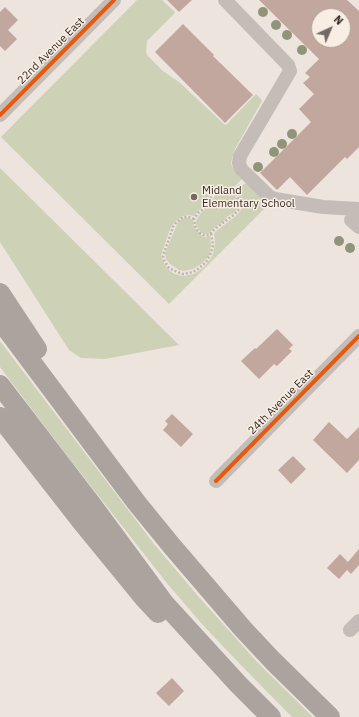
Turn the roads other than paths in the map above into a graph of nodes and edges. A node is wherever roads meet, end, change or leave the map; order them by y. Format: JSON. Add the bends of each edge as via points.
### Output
{"nodes":[{"id":1,"x":114,"y":0,"type":"edge"},
{"id":2,"x":225,"y":0,"type":"edge"},
{"id":3,"x":1,"y":113,"type":"edge"},
{"id":4,"x":359,"y":211,"type":"edge"},
{"id":5,"x":359,"y":227,"type":"edge"},
{"id":6,"x":0,"y":293,"type":"edge"},
{"id":7,"x":0,"y":320,"type":"edge"},
{"id":8,"x":359,"y":336,"type":"edge"},
{"id":9,"x":0,"y":384,"type":"edge"},
{"id":10,"x":0,"y":417,"type":"edge"},
{"id":11,"x":216,"y":481,"type":"dead end"},
{"id":12,"x":136,"y":502,"type":"junction"},
{"id":13,"x":238,"y":684,"type":"junction"},
{"id":14,"x":271,"y":717,"type":"edge"},
{"id":15,"x":330,"y":717,"type":"edge"}],
"edges":[{"from":1,"to":3,"type":"street","name":"22nd Avenue East"},
{"from":2,"to":4,"type":"street","via":[[288,65],[290,71],[240,156],[241,169],[275,199]]},
{"from":4,"to":5,"type":"street","via":[[351,220]]},
{"from":6,"to":12,"type":"highway"},
{"from":7,"to":12,"type":"highway"},
{"from":8,"to":11,"type":"street","name":"24th Avenue East"},
{"from":9,"to":13,"type":"highway","via":[[164,602]]},
{"from":10,"to":13,"type":"highway","via":[[144,598],[179,636]]},
{"from":12,"to":15,"type":"highway","via":[[243,629]]},
{"from":13,"to":14,"type":"highway"}]}
